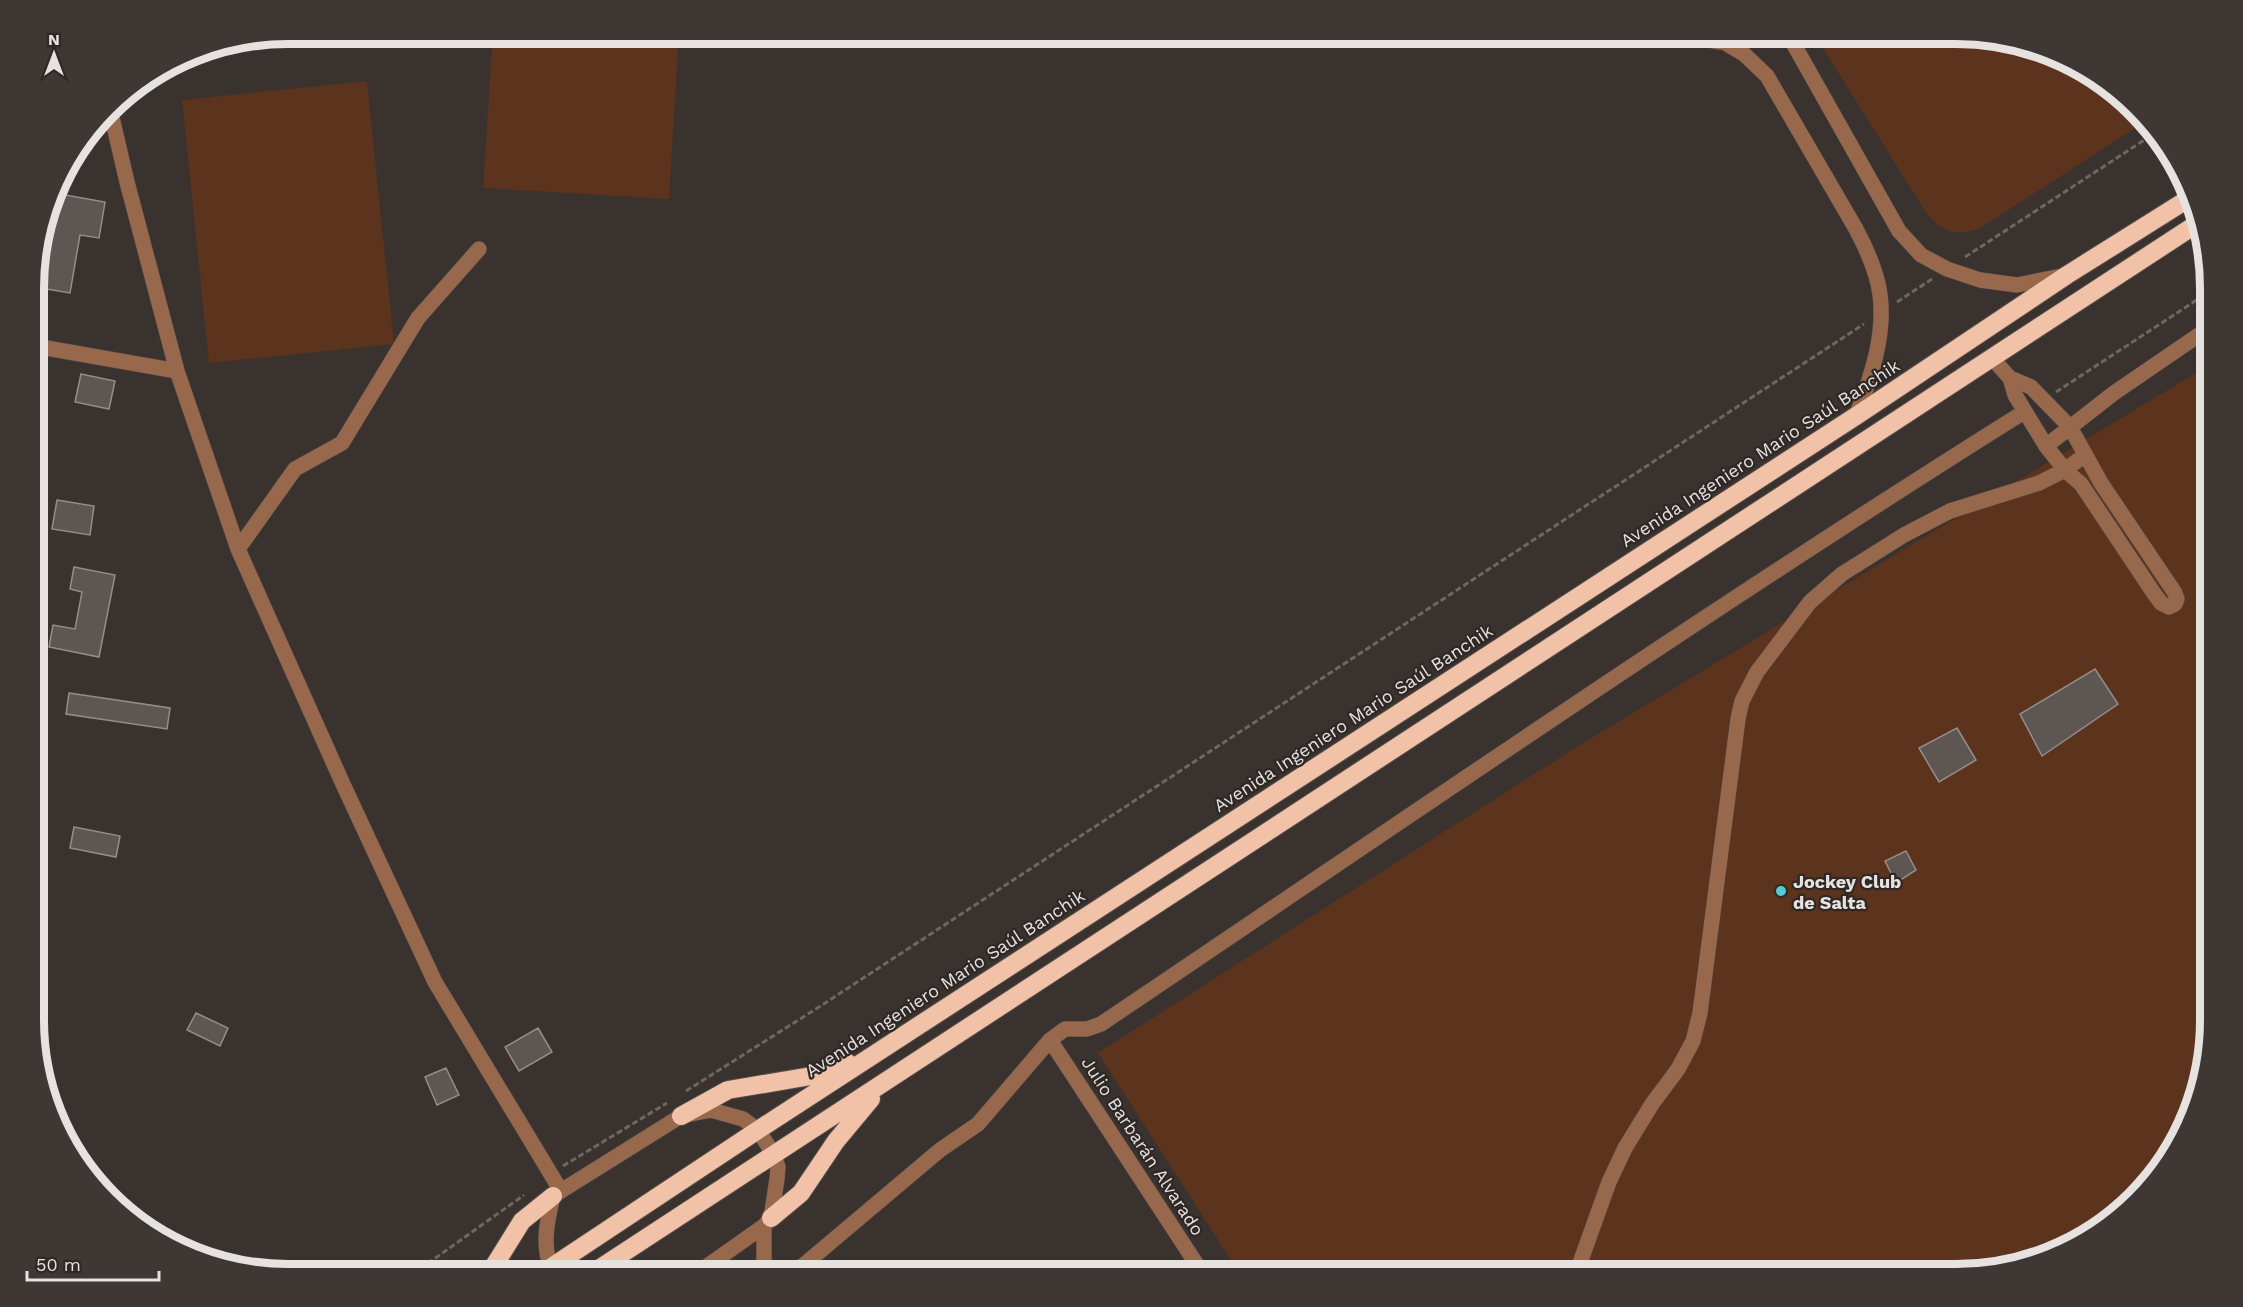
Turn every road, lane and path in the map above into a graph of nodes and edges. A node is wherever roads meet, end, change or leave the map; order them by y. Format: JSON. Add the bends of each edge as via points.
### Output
{"nodes":[{"id":1,"x":1727,"y":44,"type":"edge"},
{"id":2,"x":1796,"y":44,"type":"edge"},
{"id":3,"x":112,"y":118,"type":"edge"},
{"id":4,"x":2148,"y":138,"type":"edge"},
{"id":5,"x":2184,"y":202,"type":"edge"},
{"id":6,"x":2192,"y":227,"type":"edge"},
{"id":7,"x":479,"y":249,"type":"dead end"},
{"id":8,"x":1947,"y":269,"type":"junction"},
{"id":9,"x":2067,"y":275,"type":"junction"},
{"id":10,"x":2200,"y":299,"type":"edge"},
{"id":11,"x":1881,"y":313,"type":"junction"},
{"id":12,"x":2200,"y":335,"type":"edge"},
{"id":13,"x":44,"y":348,"type":"edge"},
{"id":14,"x":1991,"y":357,"type":"junction"},
{"id":15,"x":177,"y":371,"type":"junction"},
{"id":16,"x":2010,"y":378,"type":"junction"},
{"id":17,"x":2044,"y":400,"type":"junction"},
{"id":18,"x":2024,"y":412,"type":"junction"},
{"id":19,"x":1856,"y":416,"type":"junction"},
{"id":20,"x":2070,"y":428,"type":"junction"},
{"id":21,"x":2046,"y":446,"type":"junction"},
{"id":22,"x":2085,"y":455,"type":"junction"},
{"id":23,"x":2065,"y":470,"type":"junction"},
{"id":24,"x":238,"y":549,"type":"junction"},
{"id":25,"x":1050,"y":1040,"type":"junction"},
{"id":26,"x":880,"y":1052,"type":"junction"},
{"id":27,"x":886,"y":1082,"type":"junction"},
{"id":28,"x":681,"y":1094,"type":"dead end"},
{"id":29,"x":671,"y":1101,"type":"dead end"},
{"id":30,"x":681,"y":1116,"type":"junction"},
{"id":31,"x":758,"y":1130,"type":"junction"},
{"id":32,"x":774,"y":1155,"type":"junction"},
{"id":33,"x":550,"y":1174,"type":"junction"},
{"id":34,"x":557,"y":1193,"type":"junction"},
{"id":35,"x":767,"y":1222,"type":"junction"},
{"id":36,"x":427,"y":1264,"type":"edge"},
{"id":37,"x":495,"y":1264,"type":"edge"},
{"id":38,"x":548,"y":1264,"type":"edge"},
{"id":39,"x":561,"y":1264,"type":"edge"},
{"id":40,"x":606,"y":1264,"type":"edge"},
{"id":41,"x":710,"y":1264,"type":"edge"},
{"id":42,"x":765,"y":1264,"type":"edge"},
{"id":43,"x":806,"y":1264,"type":"edge"},
{"id":44,"x":1196,"y":1264,"type":"edge"},
{"id":45,"x":1580,"y":1264,"type":"edge"}],
"edges":[{"from":1,"to":11,"type":"street","via":[[1767,76],[1856,229],[1877,278]]},
{"from":2,"to":8,"type":"street","via":[[1899,231],[1921,255]]},
{"from":3,"to":15,"type":"street"},
{"from":4,"to":8,"type":"path"},
{"from":5,"to":9,"type":"highway","name":"Avenida Ingeniero Mario Saúl Banchik"},
{"from":6,"to":14,"type":"highway"},
{"from":7,"to":24,"type":"street","via":[[418,318],[342,443],[295,468]]},
{"from":8,"to":9,"type":"street","via":[[1980,280],[2017,285]]},
{"from":8,"to":11,"type":"path"},
{"from":9,"to":19,"type":"highway","name":"Avenida Ingeniero Mario Saúl Banchik"},
{"from":10,"to":17,"type":"path"},
{"from":11,"to":19,"type":"street","via":[[1870,383]]},
{"from":11,"to":28,"type":"path"},
{"from":12,"to":20,"type":"street"},
{"from":13,"to":15,"type":"street"},
{"from":14,"to":16,"type":"street"},
{"from":14,"to":27,"type":"highway"},
{"from":15,"to":24,"type":"street"},
{"from":16,"to":17,"type":"street","via":[[2031,387]]},
{"from":16,"to":18,"type":"street"},
{"from":17,"to":20,"type":"street"},
{"from":18,"to":21,"type":"street"},
{"from":18,"to":25,"type":"street","via":[[1652,652],[1101,1024],[1087,1029],[1065,1029]]},
{"from":19,"to":26,"type":"highway","name":"Avenida Ingeniero Mario Saúl Banchik"},
{"from":20,"to":21,"type":"street"},
{"from":20,"to":22,"type":"street"},
{"from":21,"to":23,"type":"street"},
{"from":22,"to":23,"type":"street"},
{"from":22,"to":23,"type":"street","via":[[2175,593],[2175,604],[2169,607],[2161,603],[2080,484]]},
{"from":23,"to":45,"type":"street","via":[[2039,483],[1950,511],[1842,574],[1810,602],[1752,678],[1738,718],[1700,1013],[1693,1041],[1625,1148]]},
{"from":24,"to":33,"type":"street","via":[[435,982]]},
{"from":25,"to":43,"type":"street","via":[[978,1124],[940,1150]]},
{"from":25,"to":44,"type":"street","name":"Julio Barbarán Alvarado"},
{"from":26,"to":30,"type":"highway","via":[[811,1076],[728,1090]]},
{"from":26,"to":31,"type":"highway","name":"Avenida Ingeniero Mario Saúl Banchik"},
{"from":27,"to":32,"type":"highway"},
{"from":27,"to":35,"type":"highway","via":[[836,1141],[801,1193]]},
{"from":29,"to":33,"type":"path"},
{"from":30,"to":31,"type":"street","via":[[711,1110],[743,1119]]},
{"from":30,"to":34,"type":"street"},
{"from":31,"to":32,"type":"street"},
{"from":31,"to":39,"type":"highway","name":"Avenida Ingeniero Mario Saúl Banchik"},
{"from":32,"to":35,"type":"street","via":[[777,1179]]},
{"from":32,"to":40,"type":"highway"},
{"from":33,"to":34,"type":"street"},
{"from":33,"to":36,"type":"path"},
{"from":34,"to":37,"type":"highway","via":[[522,1221]]},
{"from":34,"to":38,"type":"street","via":[[548,1217]]},
{"from":35,"to":41,"type":"street"},
{"from":35,"to":42,"type":"street"}]}
